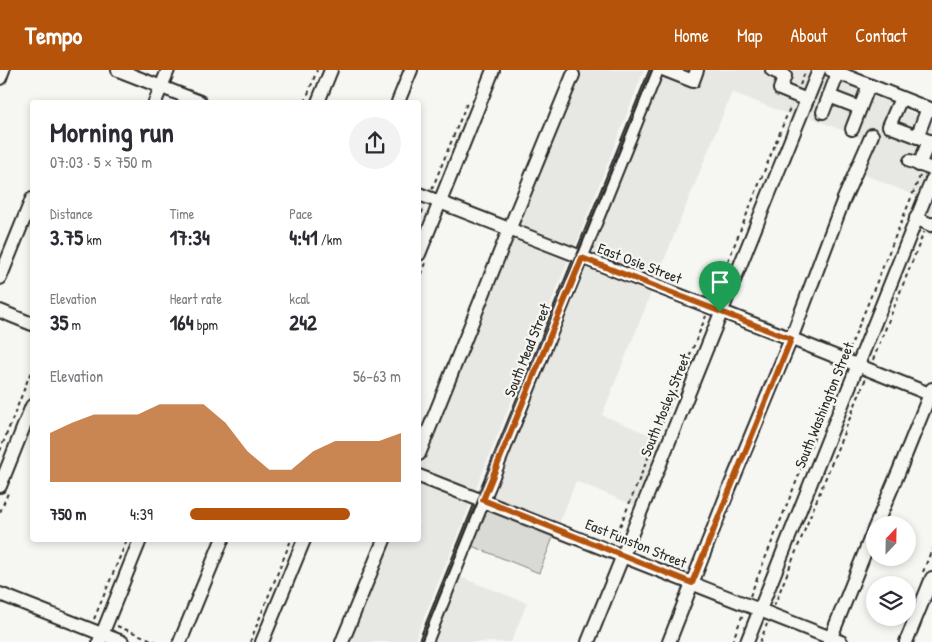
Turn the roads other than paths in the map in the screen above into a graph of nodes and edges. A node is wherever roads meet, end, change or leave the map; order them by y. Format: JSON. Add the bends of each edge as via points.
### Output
{"nodes":[{"id":1,"x":3,"y":70,"type":"edge"},
{"id":2,"x":118,"y":70,"type":"edge"},
{"id":3,"x":168,"y":70,"type":"edge"},
{"id":4,"x":331,"y":70,"type":"edge"},
{"id":5,"x":411,"y":70,"type":"edge"},
{"id":6,"x":493,"y":70,"type":"edge"},
{"id":7,"x":657,"y":70,"type":"edge"},
{"id":8,"x":665,"y":70,"type":"edge"},
{"id":9,"x":697,"y":70,"type":"edge"},
{"id":10,"x":772,"y":70,"type":"edge"},
{"id":11,"x":819,"y":70,"type":"edge"},
{"id":12,"x":835,"y":71,"type":"edge"},
{"id":13,"x":573,"y":75,"type":"dead end"},
{"id":14,"x":0,"y":78,"type":"edge"},
{"id":15,"x":869,"y":85,"type":"junction"},
{"id":16,"x":161,"y":87,"type":"junction"},
{"id":17,"x":830,"y":96,"type":"junction"},
{"id":18,"x":901,"y":98,"type":"junction"},
{"id":19,"x":155,"y":100,"type":"edge"},
{"id":20,"x":195,"y":100,"type":"edge"},
{"id":21,"x":319,"y":100,"type":"edge"},
{"id":22,"x":399,"y":100,"type":"edge"},
{"id":23,"x":807,"y":100,"type":"junction"},
{"id":24,"x":860,"y":108,"type":"junction"},
{"id":25,"x":930,"y":109,"type":"edge"},
{"id":26,"x":823,"y":112,"type":"dead end"},
{"id":27,"x":852,"y":129,"type":"dead end"},
{"id":28,"x":872,"y":135,"type":"dead end"},
{"id":29,"x":926,"y":140,"type":"edge"},
{"id":30,"x":921,"y":165,"type":"edge"},
{"id":31,"x":931,"y":184,"type":"edge"},
{"id":32,"x":429,"y":198,"type":"edge"},
{"id":33,"x":30,"y":205,"type":"edge"},
{"id":34,"x":925,"y":222,"type":"edge"},
{"id":35,"x":509,"y":230,"type":"junction"},
{"id":36,"x":421,"y":243,"type":"edge"},
{"id":37,"x":582,"y":258,"type":"junction"},
{"id":38,"x":0,"y":278,"type":"edge"},
{"id":39,"x":0,"y":311,"type":"edge"},
{"id":40,"x":720,"y":312,"type":"junction"},
{"id":41,"x":30,"y":323,"type":"edge"},
{"id":42,"x":791,"y":339,"type":"junction"},
{"id":43,"x":857,"y":365,"type":"junction"},
{"id":44,"x":931,"y":393,"type":"edge"},
{"id":45,"x":30,"y":411,"type":"edge"},
{"id":46,"x":421,"y":449,"type":"edge"},
{"id":47,"x":421,"y":477,"type":"edge"},
{"id":48,"x":0,"y":486,"type":"edge"},
{"id":49,"x":483,"y":500,"type":"junction"},
{"id":50,"x":879,"y":516,"type":"edge"},
{"id":51,"x":139,"y":542,"type":"edge"},
{"id":52,"x":221,"y":542,"type":"edge"},
{"id":53,"x":303,"y":542,"type":"edge"},
{"id":54,"x":383,"y":542,"type":"edge"},
{"id":55,"x":866,"y":551,"type":"edge"},
{"id":56,"x":622,"y":555,"type":"junction"},
{"id":57,"x":932,"y":578,"type":"edge"},
{"id":58,"x":692,"y":583,"type":"junction"},
{"id":59,"x":0,"y":594,"type":"edge"},
{"id":60,"x":765,"y":612,"type":"junction"},
{"id":61,"x":98,"y":629,"type":"edge"},
{"id":62,"x":834,"y":641,"type":"edge"},
{"id":63,"x":122,"y":642,"type":"edge"},
{"id":64,"x":180,"y":642,"type":"edge"},
{"id":65,"x":262,"y":642,"type":"edge"},
{"id":66,"x":342,"y":642,"type":"edge"},
{"id":67,"x":426,"y":642,"type":"edge"},
{"id":68,"x":588,"y":642,"type":"edge"},
{"id":69,"x":669,"y":642,"type":"edge"},
{"id":70,"x":747,"y":642,"type":"edge"},
{"id":71,"x":906,"y":642,"type":"edge"}],
"edges":[{"from":1,"to":14,"type":"street"},
{"from":2,"to":16,"type":"street"},
{"from":3,"to":16,"type":"street"},
{"from":4,"to":21,"type":"street"},
{"from":5,"to":22,"type":"street"},
{"from":6,"to":32,"type":"street"},
{"from":7,"to":37,"type":"street","name":"South Mead Street"},
{"from":8,"to":9,"type":"street","via":[[692,81]]},
{"from":10,"to":23,"type":"street","via":[[786,76],[780,89]]},
{"from":11,"to":23,"type":"street","name":"South Mosley Street"},
{"from":12,"to":15,"type":"street"},
{"from":12,"to":17,"type":"street"},
{"from":13,"to":35,"type":"street"},
{"from":15,"to":18,"type":"street"},
{"from":15,"to":24,"type":"street"},
{"from":16,"to":19,"type":"street"},
{"from":16,"to":20,"type":"street"},
{"from":17,"to":24,"type":"street"},
{"from":17,"to":26,"type":"street"},
{"from":18,"to":25,"type":"street"},
{"from":18,"to":29,"type":"street","via":[[889,126]]},
{"from":23,"to":40,"type":"street","name":"South Mosley Street"},
{"from":24,"to":27,"type":"street"},
{"from":25,"to":29,"type":"street"},
{"from":28,"to":42,"type":"street","via":[[843,201]]},
{"from":29,"to":30,"type":"street"},
{"from":31,"to":34,"type":"street","name":"South Washington Street"},
{"from":32,"to":35,"type":"street","name":"East Osie Street"},
{"from":32,"to":36,"type":"street"},
{"from":33,"to":38,"type":"street"},
{"from":34,"to":43,"type":"street","name":"South Washington Street"},
{"from":35,"to":37,"type":"street","name":"East Osie Street"},
{"from":35,"to":46,"type":"street"},
{"from":37,"to":40,"type":"street","name":"East Osie Street"},
{"from":37,"to":49,"type":"street","name":"South Mead Street"},
{"from":39,"to":41,"type":"street"},
{"from":40,"to":42,"type":"street","name":"East Osie Street"},
{"from":40,"to":56,"type":"street","name":"South Mosley Street"},
{"from":42,"to":43,"type":"street","name":"East Osie Street"},
{"from":42,"to":58,"type":"street"},
{"from":43,"to":44,"type":"street","name":"East Osie Street"},
{"from":43,"to":60,"type":"street","name":"South Washington Street"},
{"from":44,"to":50,"type":"street"},
{"from":45,"to":48,"type":"street"},
{"from":47,"to":49,"type":"street","name":"East Funston Street"},
{"from":49,"to":56,"type":"street","name":"East Funston Street"},
{"from":49,"to":67,"type":"street","name":"South Mead Street"},
{"from":51,"to":61,"type":"street"},
{"from":52,"to":64,"type":"street"},
{"from":53,"to":65,"type":"street"},
{"from":54,"to":66,"type":"street"},
{"from":55,"to":62,"type":"street"},
{"from":56,"to":58,"type":"street","name":"East Funston Street"},
{"from":56,"to":68,"type":"street","name":"South Mosley Street"},
{"from":57,"to":71,"type":"street"},
{"from":58,"to":60,"type":"street","name":"East Funston Street"},
{"from":58,"to":69,"type":"street"},
{"from":59,"to":61,"type":"street"},
{"from":60,"to":62,"type":"street","name":"East Funston Street"},
{"from":60,"to":70,"type":"street","name":"South Washington Street"},
{"from":61,"to":63,"type":"street"}]}
